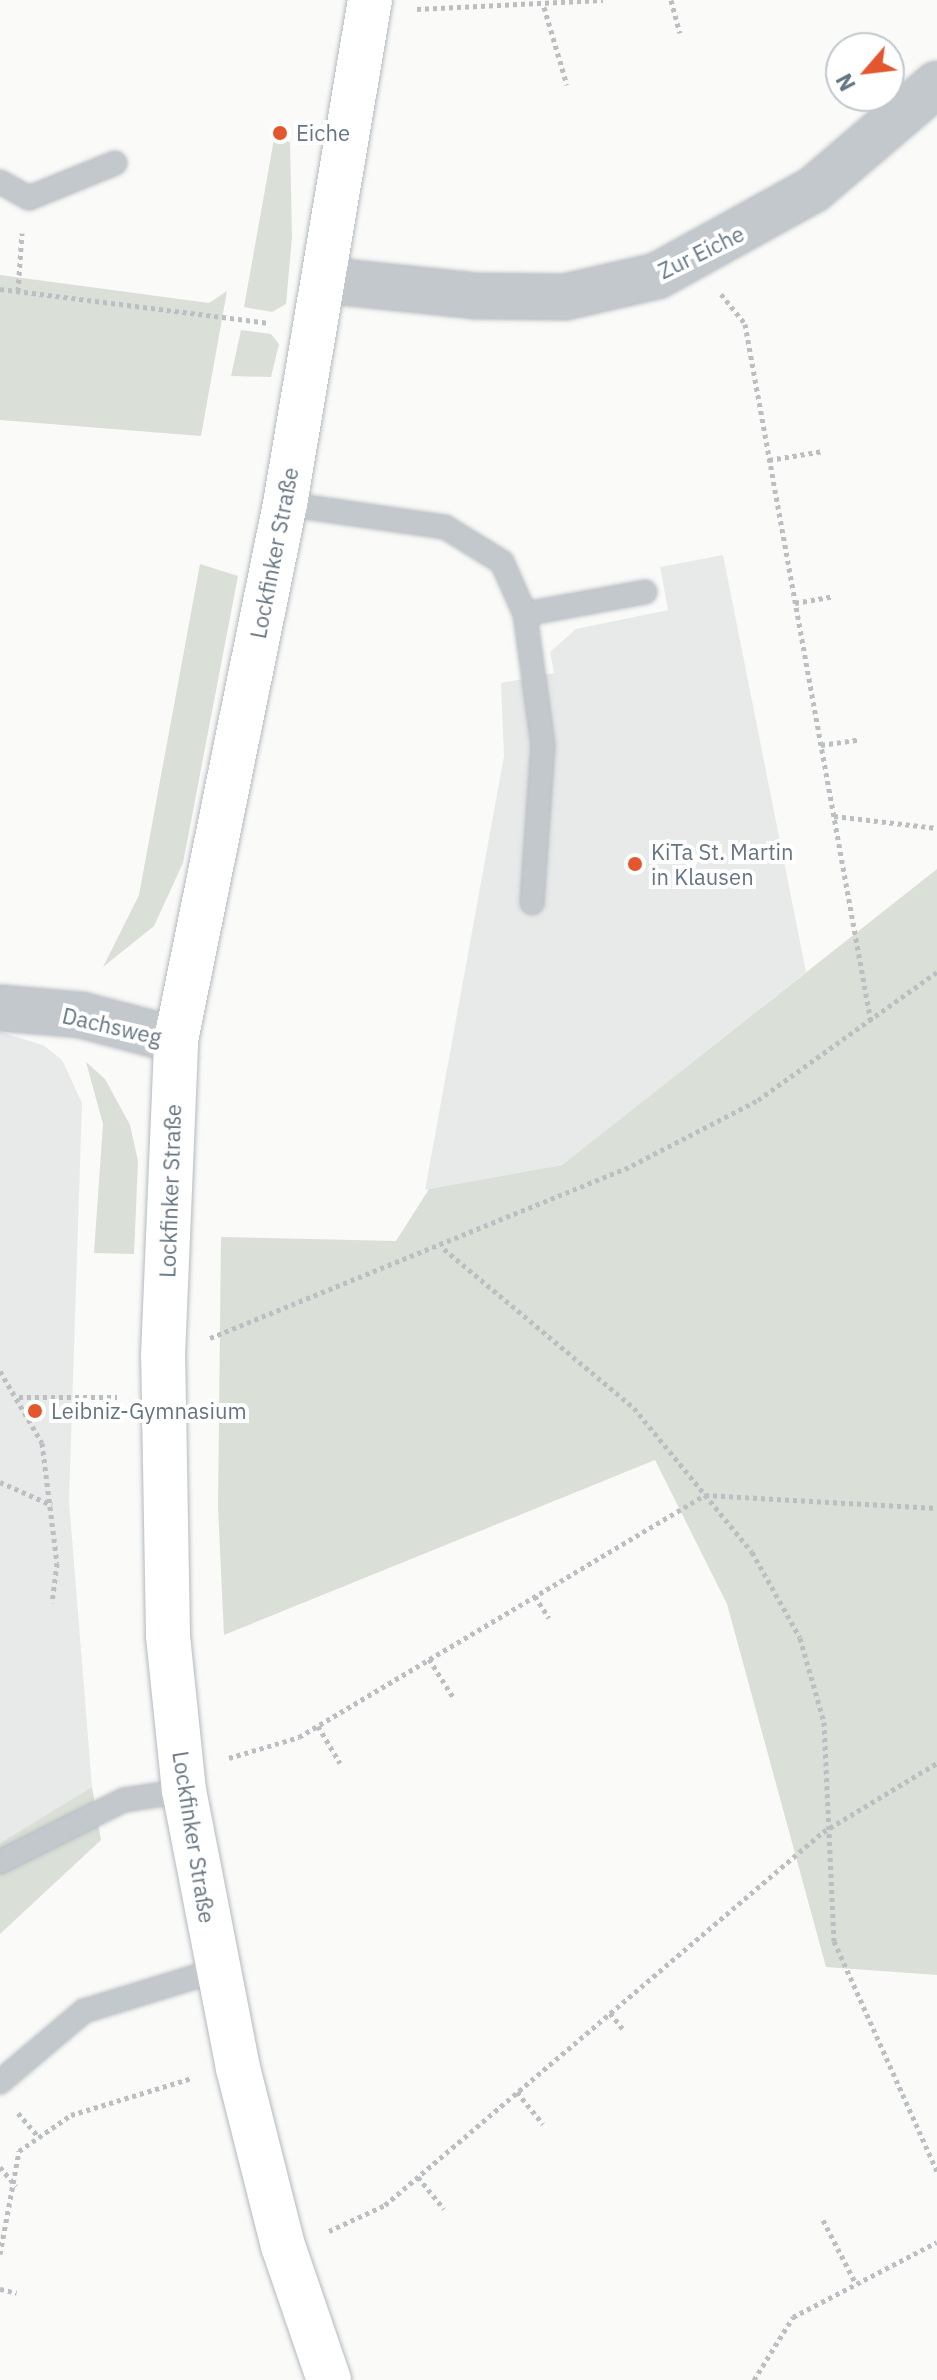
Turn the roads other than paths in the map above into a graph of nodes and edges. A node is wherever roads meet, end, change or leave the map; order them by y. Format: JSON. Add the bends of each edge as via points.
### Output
{"nodes":[{"id":1,"x":370,"y":0,"type":"edge"},
{"id":2,"x":937,"y":84,"type":"edge"},
{"id":3,"x":115,"y":163,"type":"dead end"},
{"id":4,"x":5,"y":185,"type":"edge"},
{"id":5,"x":323,"y":280,"type":"junction"},
{"id":6,"x":285,"y":504,"type":"junction"},
{"id":7,"x":645,"y":592,"type":"dead end"},
{"id":8,"x":525,"y":614,"type":"junction"},
{"id":9,"x":532,"y":903,"type":"dead end"},
{"id":10,"x":0,"y":1008,"type":"edge"},
{"id":11,"x":176,"y":1040,"type":"junction"},
{"id":12,"x":184,"y":1791,"type":"junction"},
{"id":13,"x":0,"y":1862,"type":"edge"},
{"id":14,"x":217,"y":1970,"type":"junction"},
{"id":15,"x":0,"y":2082,"type":"edge"},
{"id":16,"x":329,"y":2380,"type":"edge"}],
"edges":[{"from":1,"to":5,"type":"street","name":"Lockfinker Straße"},
{"from":2,"to":5,"type":"street","name":"Zur Eiche","via":[[813,190],[657,276],[565,297],[475,296]]},
{"from":3,"to":4,"type":"lane","via":[[29,198]]},
{"from":5,"to":6,"type":"street","name":"Lockfinker Straße"},
{"from":6,"to":8,"type":"lane","via":[[445,527],[502,562]]},
{"from":6,"to":11,"type":"street","name":"Lockfinker Straße"},
{"from":7,"to":8,"type":"lane"},
{"from":8,"to":9,"type":"lane","via":[[543,745]]},
{"from":10,"to":11,"type":"street","name":"Dachsweg","via":[[81,1015]]},
{"from":11,"to":12,"type":"street","name":"Lockfinker Straße","via":[[163,1396],[168,1635]]},
{"from":12,"to":13,"type":"lane","via":[[124,1800]]},
{"from":12,"to":14,"type":"street","name":"Lockfinker Straße"},
{"from":14,"to":15,"type":"lane","via":[[84,2011]]},
{"from":14,"to":16,"type":"street","name":"Lockfinker Straße","via":[[283,2246]]}]}
